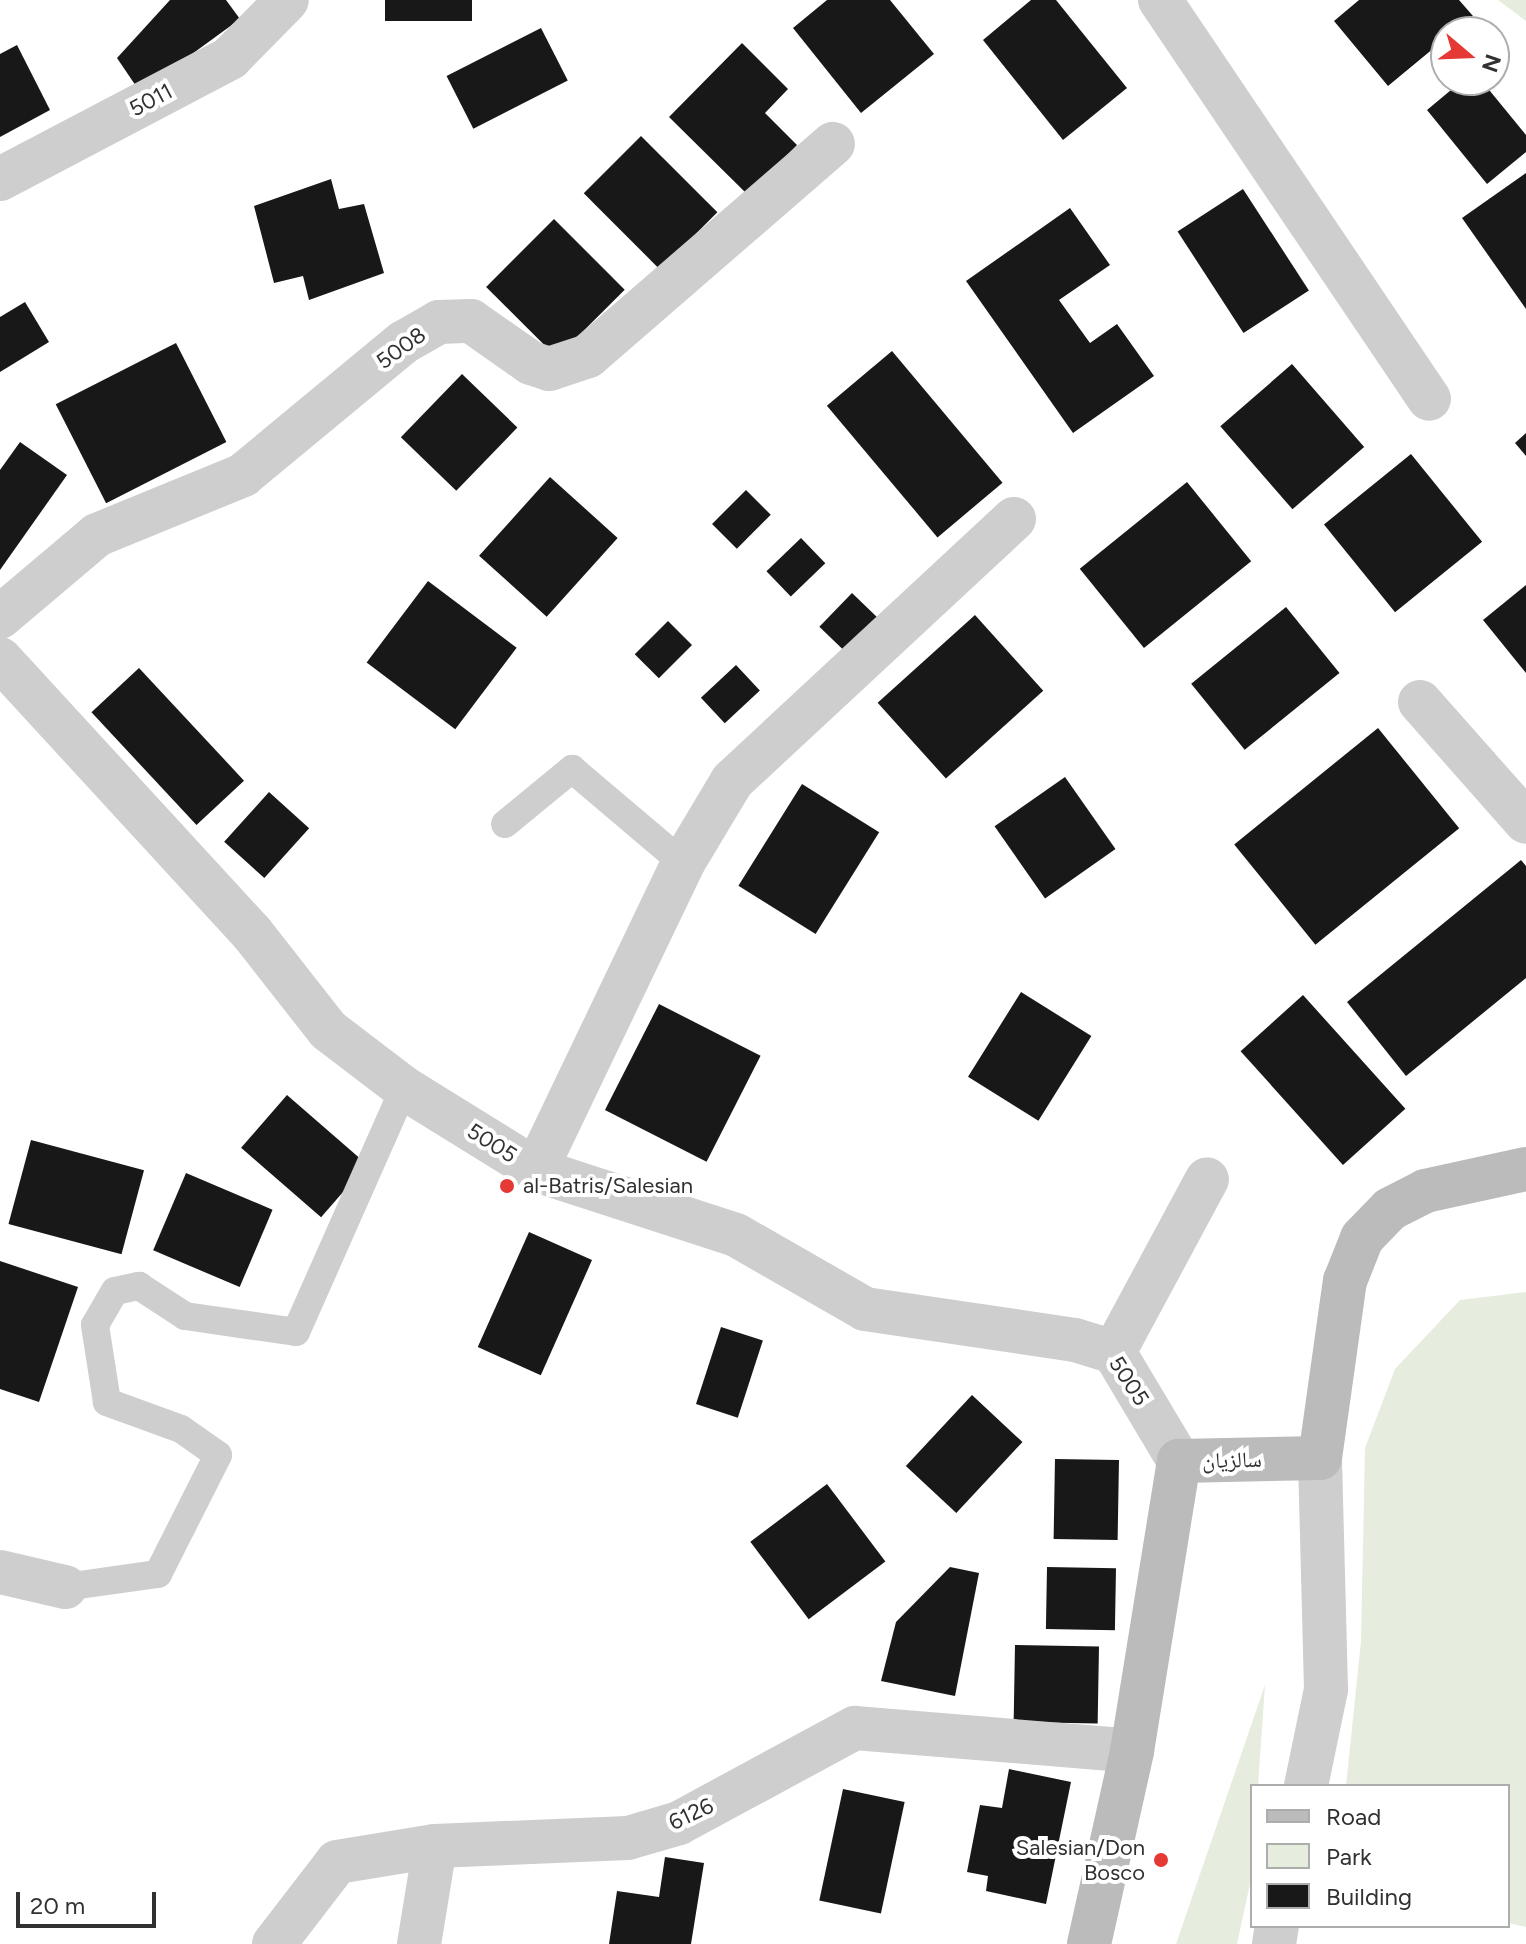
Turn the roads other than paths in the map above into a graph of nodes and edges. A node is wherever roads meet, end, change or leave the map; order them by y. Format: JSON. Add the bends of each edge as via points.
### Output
{"nodes":[{"id":1,"x":287,"y":0,"type":"edge"},
{"id":2,"x":1160,"y":0,"type":"edge"},
{"id":3,"x":833,"y":144,"type":"dead end"},
{"id":4,"x":0,"y":179,"type":"edge"},
{"id":5,"x":1429,"y":399,"type":"dead end"},
{"id":6,"x":1014,"y":519,"type":"dead end"},
{"id":7,"x":0,"y":617,"type":"edge"},
{"id":8,"x":0,"y":659,"type":"edge"},
{"id":9,"x":1420,"y":702,"type":"dead end"},
{"id":10,"x":1526,"y":822,"type":"edge"},
{"id":11,"x":505,"y":824,"type":"dead end"},
{"id":12,"x":683,"y":863,"type":"junction"},
{"id":13,"x":404,"y":1088,"type":"junction"},
{"id":14,"x":1526,"y":1169,"type":"edge"},
{"id":15,"x":536,"y":1170,"type":"junction"},
{"id":16,"x":1207,"y":1179,"type":"dead end"},
{"id":17,"x":1114,"y":1352,"type":"junction"},
{"id":18,"x":1320,"y":1458,"type":"junction"},
{"id":19,"x":1179,"y":1461,"type":"junction"},
{"id":20,"x":0,"y":1572,"type":"edge"},
{"id":21,"x":65,"y":1587,"type":"joint"},
{"id":22,"x":1132,"y":1751,"type":"junction"},
{"id":23,"x":1306,"y":1784,"type":"edge"},
{"id":24,"x":435,"y":1846,"type":"junction"},
{"id":25,"x":274,"y":1944,"type":"edge"},
{"id":26,"x":419,"y":1944,"type":"edge"},
{"id":27,"x":1089,"y":1944,"type":"edge"}],
"edges":[{"from":1,"to":4,"type":"street","name":"5011","via":[[230,58]]},
{"from":2,"to":5,"type":"street"},
{"from":3,"to":7,"type":"street","name":"5008","via":[[588,356],[549,369],[531,363],[471,321],[439,322],[404,342],[243,475],[97,535]]},
{"from":6,"to":12,"type":"street","via":[[732,781]]},
{"from":8,"to":13,"type":"street","name":"5005","via":[[252,933],[328,1030]]},
{"from":9,"to":10,"type":"street"},
{"from":11,"to":12,"type":"lane","via":[[572,769]]},
{"from":12,"to":15,"type":"street"},
{"from":13,"to":15,"type":"street","name":"5005"},
{"from":13,"to":21,"type":"lane","via":[[296,1332],[185,1316],[139,1286],[115,1291],[95,1325],[107,1402],[181,1429],[218,1455],[158,1574]]},
{"from":14,"to":18,"type":"street","via":[[1425,1191],[1390,1209],[1362,1238],[1345,1281]]},
{"from":15,"to":17,"type":"street","name":"5005","via":[[736,1235],[865,1309],[1075,1340]]},
{"from":16,"to":17,"type":"street"},
{"from":17,"to":19,"type":"street","name":"5005"},
{"from":18,"to":19,"type":"street","name":"سالزيان"},
{"from":18,"to":23,"type":"street","via":[[1326,1689]]},
{"from":19,"to":22,"type":"street","name":"سالزيان"},
{"from":20,"to":21,"type":"street"},
{"from":22,"to":24,"type":"street","name":"6126","via":[[855,1728],[679,1823],[628,1838]]},
{"from":22,"to":27,"type":"street","name":"سالزيان"},
{"from":24,"to":25,"type":"street","name":"6126","via":[[337,1862]]},
{"from":24,"to":26,"type":"street"}]}
